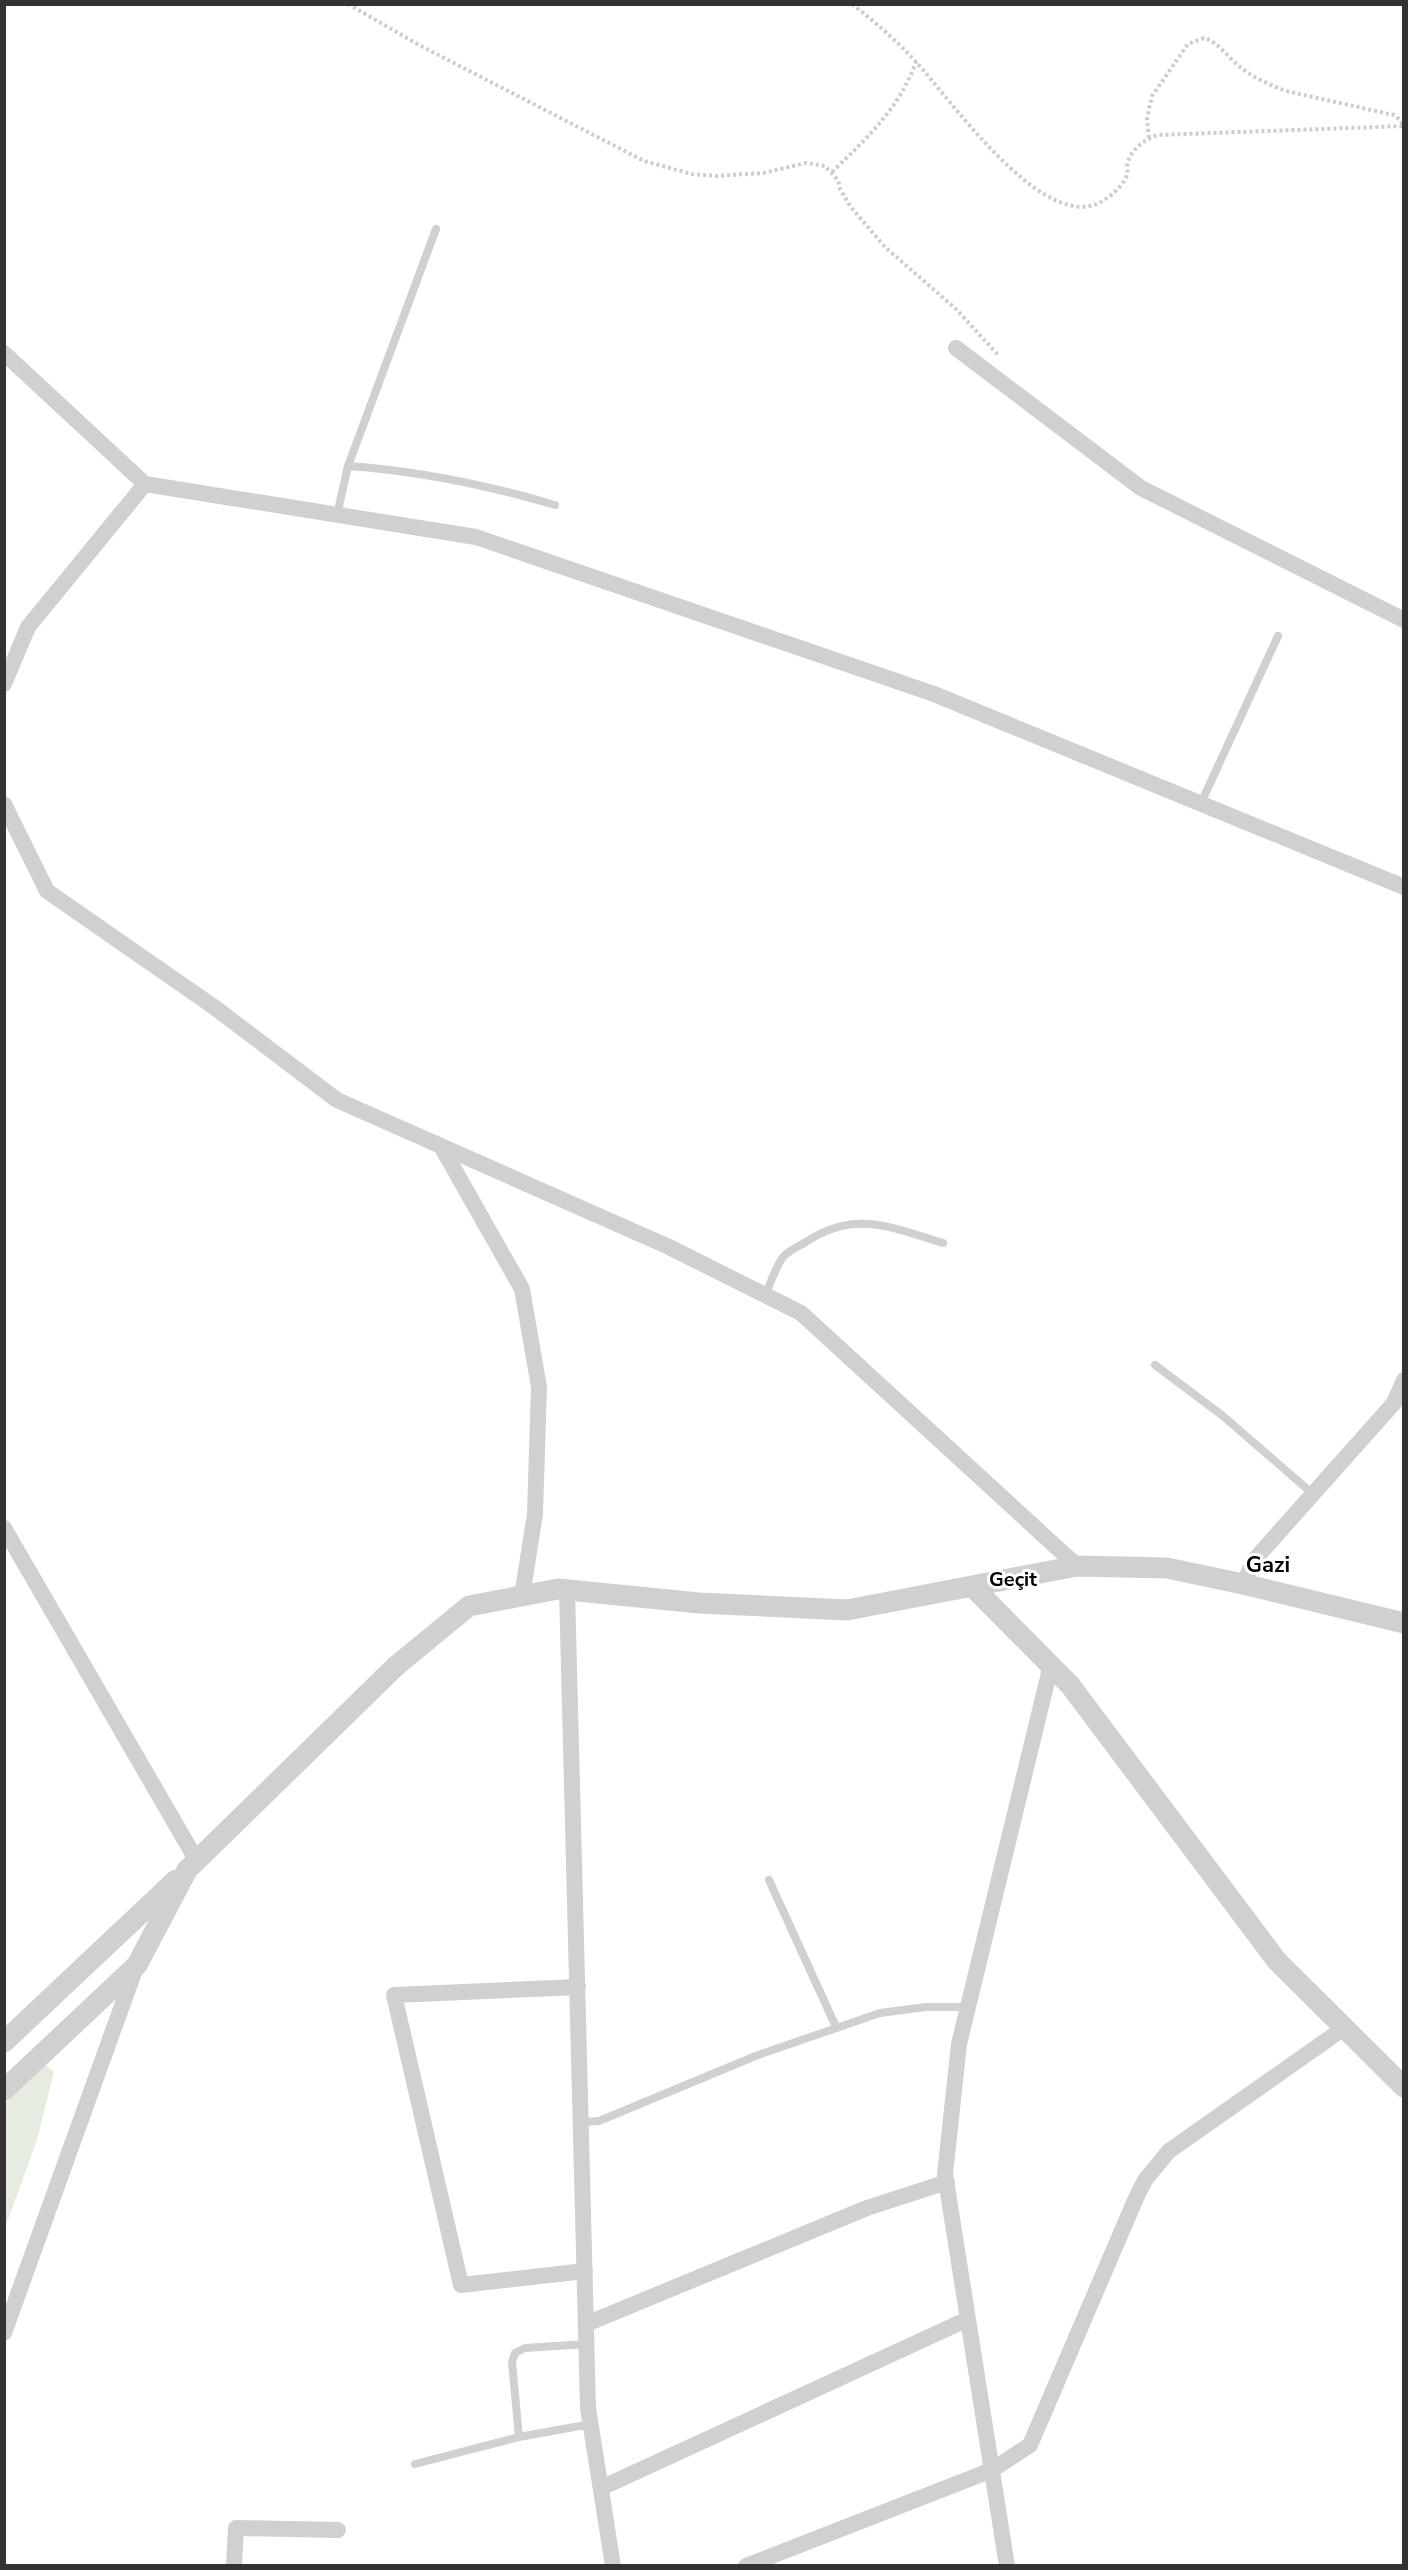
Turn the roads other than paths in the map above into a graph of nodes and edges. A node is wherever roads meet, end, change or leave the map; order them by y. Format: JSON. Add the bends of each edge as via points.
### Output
{"nodes":[{"id":1,"x":436,"y":230,"type":"dead end"},
{"id":2,"x":956,"y":348,"type":"dead end"},
{"id":3,"x":4,"y":353,"type":"edge"},
{"id":4,"x":348,"y":466,"type":"junction"},
{"id":5,"x":145,"y":484,"type":"junction"},
{"id":6,"x":555,"y":505,"type":"dead end"},
{"id":7,"x":337,"y":515,"type":"junction"},
{"id":8,"x":1404,"y":620,"type":"edge"},
{"id":9,"x":1278,"y":636,"type":"dead end"},
{"id":10,"x":4,"y":684,"type":"edge"},
{"id":11,"x":1201,"y":803,"type":"junction"},
{"id":12,"x":4,"y":804,"type":"edge"},
{"id":13,"x":1404,"y":887,"type":"edge"},
{"id":14,"x":441,"y":1146,"type":"junction"},
{"id":15,"x":944,"y":1243,"type":"dead end"},
{"id":16,"x":765,"y":1295,"type":"junction"},
{"id":17,"x":1155,"y":1365,"type":"dead end"},
{"id":18,"x":1404,"y":1380,"type":"edge"},
{"id":19,"x":1313,"y":1494,"type":"junction"},
{"id":20,"x":4,"y":1528,"type":"edge"},
{"id":21,"x":1077,"y":1566,"type":"junction"},
{"id":22,"x":1243,"y":1584,"type":"junction"},
{"id":23,"x":972,"y":1586,"type":"junction"},
{"id":24,"x":567,"y":1590,"type":"junction"},
{"id":25,"x":522,"y":1596,"type":"junction"},
{"id":26,"x":1404,"y":1623,"type":"edge"},
{"id":27,"x":1051,"y":1665,"type":"junction"},
{"id":28,"x":192,"y":1865,"type":"junction"},
{"id":29,"x":769,"y":1880,"type":"dead end"},
{"id":30,"x":137,"y":1965,"type":"junction"},
{"id":31,"x":578,"y":1987,"type":"junction"},
{"id":32,"x":967,"y":2007,"type":"junction"},
{"id":33,"x":836,"y":2027,"type":"junction"},
{"id":34,"x":1344,"y":2028,"type":"junction"},
{"id":35,"x":4,"y":2042,"type":"edge"},
{"id":36,"x":1404,"y":2087,"type":"edge"},
{"id":37,"x":4,"y":2090,"type":"edge"},
{"id":38,"x":582,"y":2122,"type":"junction"},
{"id":39,"x":947,"y":2182,"type":"junction"},
{"id":40,"x":585,"y":2271,"type":"junction"},
{"id":41,"x":968,"y":2319,"type":"junction"},
{"id":42,"x":586,"y":2324,"type":"junction"},
{"id":43,"x":4,"y":2333,"type":"edge"},
{"id":44,"x":586,"y":2344,"type":"junction"},
{"id":45,"x":591,"y":2424,"type":"junction"},
{"id":46,"x":519,"y":2437,"type":"junction"},
{"id":47,"x":415,"y":2464,"type":"dead end"},
{"id":48,"x":992,"y":2470,"type":"junction"},
{"id":49,"x":601,"y":2488,"type":"junction"},
{"id":50,"x":339,"y":2530,"type":"dead end"},
{"id":51,"x":234,"y":2565,"type":"edge"},
{"id":52,"x":613,"y":2565,"type":"edge"},
{"id":53,"x":746,"y":2565,"type":"edge"},
{"id":54,"x":1007,"y":2565,"type":"edge"}],
"edges":[{"from":1,"to":4,"type":"lane"},
{"from":2,"to":8,"type":"street","via":[[1141,488]]},
{"from":3,"to":5,"type":"street"},
{"from":4,"to":6,"type":"lane","via":[[388,468],[459,480]]},
{"from":4,"to":7,"type":"lane"},
{"from":5,"to":7,"type":"street"},
{"from":5,"to":10,"type":"street","via":[[28,627]]},
{"from":7,"to":11,"type":"street","via":[[476,537],[934,694]]},
{"from":9,"to":11,"type":"lane"},
{"from":11,"to":13,"type":"street"},
{"from":12,"to":14,"type":"street","via":[[47,891],[214,1007],[337,1100]]},
{"from":14,"to":16,"type":"street","via":[[667,1246]]},
{"from":14,"to":25,"type":"street","via":[[522,1289],[539,1387],[535,1514]]},
{"from":15,"to":16,"type":"lane","via":[[873,1223],[837,1226],[784,1257]]},
{"from":16,"to":21,"type":"street","via":[[801,1313]]},
{"from":17,"to":19,"type":"lane"},
{"from":18,"to":19,"type":"street","via":[[1394,1403]]},
{"from":19,"to":22,"type":"street","via":[[1255,1559]]},
{"from":20,"to":28,"type":"street"},
{"from":21,"to":22,"type":"street","via":[[1167,1568]]},
{"from":21,"to":23,"type":"street"},
{"from":22,"to":26,"type":"street"},
{"from":23,"to":24,"type":"street","via":[[847,1610],[699,1603]]},
{"from":23,"to":27,"type":"street"},
{"from":24,"to":25,"type":"street"},
{"from":24,"to":31,"type":"street"},
{"from":25,"to":28,"type":"street","via":[[469,1606],[396,1666]]},
{"from":27,"to":32,"type":"street"},
{"from":27,"to":34,"type":"street","via":[[1277,1961]]},
{"from":28,"to":30,"type":"street"},
{"from":28,"to":35,"type":"street"},
{"from":29,"to":33,"type":"lane"},
{"from":30,"to":37,"type":"street"},
{"from":30,"to":43,"type":"street"},
{"from":31,"to":38,"type":"street"},
{"from":31,"to":40,"type":"street","via":[[394,1995],[461,2285]]},
{"from":32,"to":33,"type":"lane","via":[[880,2013]]},
{"from":32,"to":39,"type":"street","via":[[958,2044]]},
{"from":33,"to":38,"type":"lane","via":[[678,2086],[599,2121]]},
{"from":34,"to":36,"type":"street"},
{"from":34,"to":48,"type":"street","via":[[1184,2140],[1156,2165],[1136,2198],[1030,2445]]},
{"from":38,"to":40,"type":"street"},
{"from":39,"to":41,"type":"street"},
{"from":39,"to":42,"type":"street","via":[[867,2208]]},
{"from":40,"to":42,"type":"street"},
{"from":41,"to":48,"type":"street"},
{"from":41,"to":49,"type":"street"},
{"from":42,"to":44,"type":"street"},
{"from":44,"to":45,"type":"street"},
{"from":44,"to":46,"type":"lane","via":[[525,2348],[515,2353],[512,2362]]},
{"from":45,"to":46,"type":"lane"},
{"from":45,"to":49,"type":"street"},
{"from":46,"to":47,"type":"lane"},
{"from":48,"to":53,"type":"street"},
{"from":48,"to":54,"type":"street"},
{"from":49,"to":52,"type":"street"},
{"from":50,"to":51,"type":"street","via":[[237,2528]]}]}
